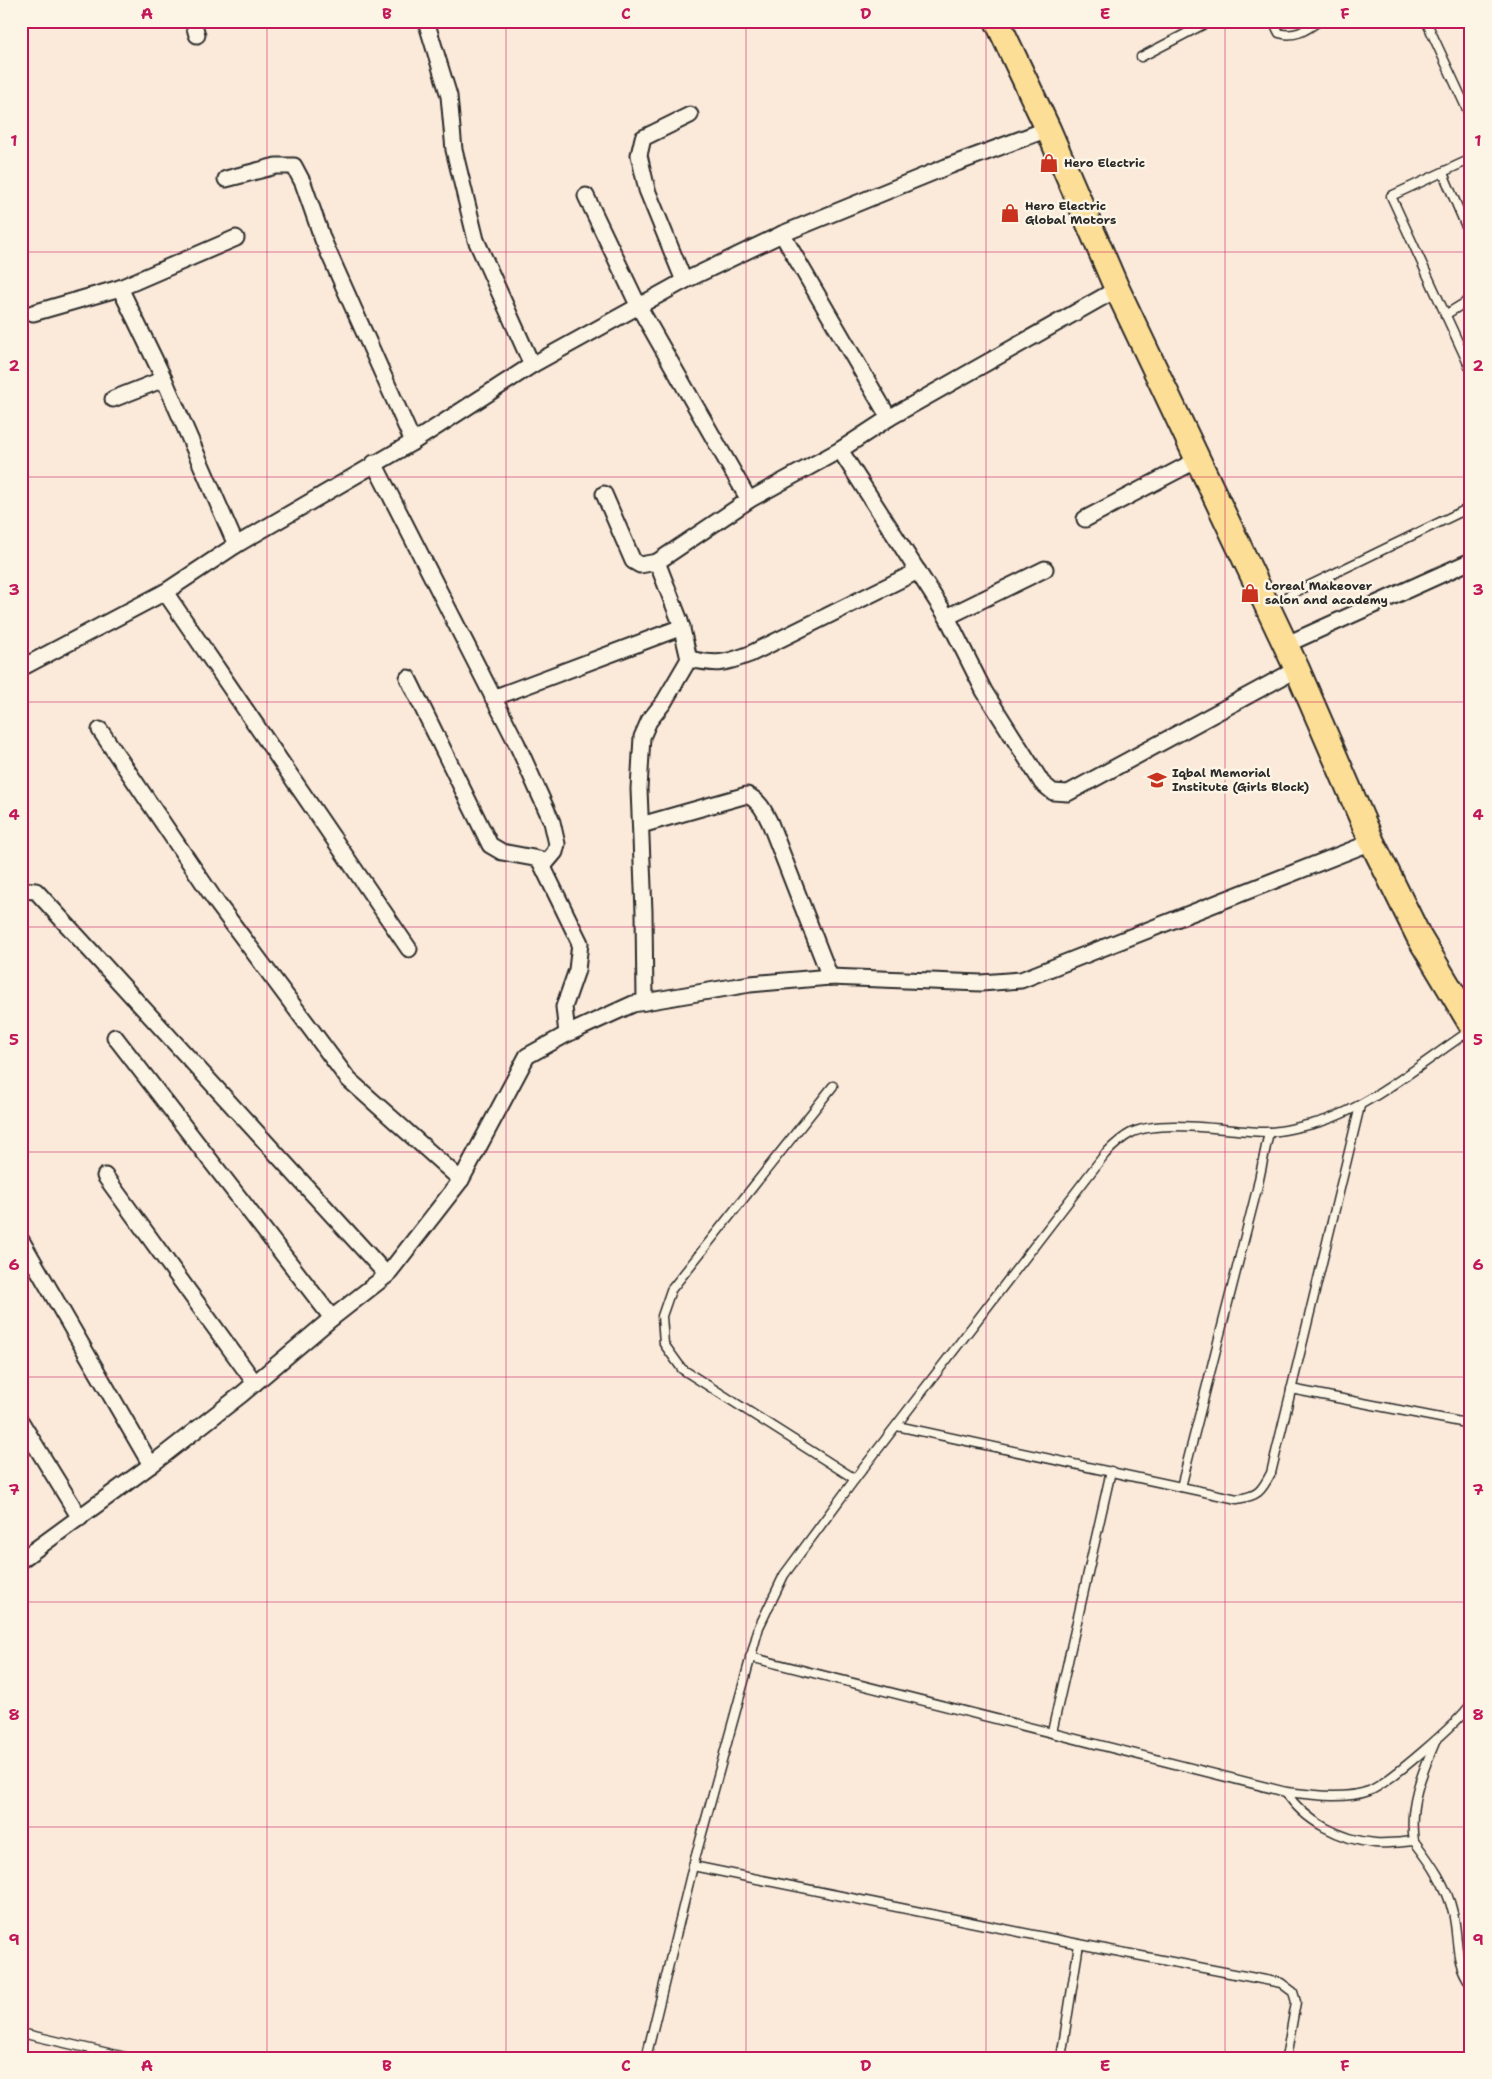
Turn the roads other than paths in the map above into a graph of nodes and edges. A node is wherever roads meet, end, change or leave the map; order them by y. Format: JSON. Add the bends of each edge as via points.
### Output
{"nodes":[{"id":1,"x":426,"y":21,"type":"edge"},
{"id":2,"x":997,"y":21,"type":"edge"},
{"id":3,"x":1210,"y":21,"type":"edge"},
{"id":4,"x":1273,"y":21,"type":"edge"},
{"id":5,"x":1319,"y":21,"type":"edge"},
{"id":6,"x":1426,"y":21,"type":"edge"},
{"id":7,"x":1141,"y":57,"type":"dead end"},
{"id":8,"x":690,"y":115,"type":"dead end"},
{"id":9,"x":1471,"y":118,"type":"edge"},
{"id":10,"x":1048,"y":129,"type":"junction"},
{"id":11,"x":1471,"y":160,"type":"edge"},
{"id":12,"x":1443,"y":173,"type":"junction"},
{"id":13,"x":226,"y":179,"type":"dead end"},
{"id":14,"x":586,"y":196,"type":"dead end"},
{"id":15,"x":782,"y":234,"type":"junction"},
{"id":16,"x":236,"y":238,"type":"dead end"},
{"id":17,"x":1471,"y":238,"type":"edge"},
{"id":18,"x":684,"y":281,"type":"junction"},
{"id":19,"x":120,"y":288,"type":"junction"},
{"id":20,"x":1117,"y":289,"type":"junction"},
{"id":21,"x":1471,"y":299,"type":"edge"},
{"id":22,"x":639,"y":307,"type":"junction"},
{"id":23,"x":33,"y":313,"type":"dead end"},
{"id":24,"x":1445,"y":315,"type":"junction"},
{"id":25,"x":532,"y":365,"type":"junction"},
{"id":26,"x":1471,"y":370,"type":"edge"},
{"id":27,"x":164,"y":379,"type":"junction"},
{"id":28,"x":113,"y":398,"type":"dead end"},
{"id":29,"x":889,"y":418,"type":"junction"},
{"id":30,"x":413,"y":442,"type":"junction"},
{"id":31,"x":840,"y":450,"type":"junction"},
{"id":32,"x":1197,"y":460,"type":"junction"},
{"id":33,"x":374,"y":463,"type":"junction"},
{"id":34,"x":604,"y":494,"type":"dead end"},
{"id":35,"x":749,"y":500,"type":"junction"},
{"id":36,"x":1471,"y":507,"type":"edge"},
{"id":37,"x":1085,"y":519,"type":"dead end"},
{"id":38,"x":236,"y":545,"type":"junction"},
{"id":39,"x":1471,"y":561,"type":"edge"},
{"id":40,"x":656,"y":562,"type":"junction"},
{"id":41,"x":1045,"y":569,"type":"dead end"},
{"id":42,"x":918,"y":571,"type":"junction"},
{"id":43,"x":165,"y":592,"type":"junction"},
{"id":44,"x":1267,"y":606,"type":"junction"},
{"id":45,"x":947,"y":617,"type":"junction"},
{"id":46,"x":682,"y":627,"type":"junction"},
{"id":47,"x":1285,"y":645,"type":"junction"},
{"id":48,"x":689,"y":659,"type":"junction"},
{"id":49,"x":21,"y":668,"type":"edge"},
{"id":50,"x":1297,"y":670,"type":"junction"},
{"id":51,"x":408,"y":678,"type":"dead end"},
{"id":52,"x":494,"y":698,"type":"junction"},
{"id":53,"x":100,"y":730,"type":"dead end"},
{"id":54,"x":641,"y":825,"type":"junction"},
{"id":55,"x":1372,"y":842,"type":"junction"},
{"id":56,"x":544,"y":865,"type":"junction"},
{"id":57,"x":21,"y":890,"type":"edge"},
{"id":58,"x":409,"y":949,"type":"dead end"},
{"id":59,"x":830,"y":977,"type":"junction"},
{"id":60,"x":645,"y":1002,"type":"junction"},
{"id":61,"x":1471,"y":1024,"type":"edge"},
{"id":62,"x":1471,"y":1030,"type":"edge"},
{"id":63,"x":567,"y":1034,"type":"junction"},
{"id":64,"x":115,"y":1037,"type":"dead end"},
{"id":65,"x":833,"y":1086,"type":"dead end"},
{"id":66,"x":1360,"y":1106,"type":"junction"},
{"id":67,"x":1269,"y":1132,"type":"junction"},
{"id":68,"x":105,"y":1176,"type":"dead end"},
{"id":69,"x":461,"y":1180,"type":"junction"},
{"id":70,"x":21,"y":1240,"type":"edge"},
{"id":71,"x":387,"y":1276,"type":"junction"},
{"id":72,"x":332,"y":1318,"type":"junction"},
{"id":73,"x":255,"y":1383,"type":"junction"},
{"id":74,"x":1291,"y":1389,"type":"junction"},
{"id":75,"x":21,"y":1422,"type":"edge"},
{"id":76,"x":1471,"y":1424,"type":"edge"},
{"id":77,"x":897,"y":1426,"type":"junction"},
{"id":78,"x":151,"y":1465,"type":"junction"},
{"id":79,"x":1111,"y":1471,"type":"junction"},
{"id":80,"x":855,"y":1479,"type":"junction"},
{"id":81,"x":1180,"y":1487,"type":"junction"},
{"id":82,"x":80,"y":1518,"type":"junction"},
{"id":83,"x":23,"y":1554,"type":"edge"},
{"id":84,"x":750,"y":1658,"type":"junction"},
{"id":85,"x":1470,"y":1706,"type":"edge"},
{"id":86,"x":1052,"y":1732,"type":"junction"},
{"id":87,"x":1437,"y":1739,"type":"junction"},
{"id":88,"x":1286,"y":1792,"type":"junction"},
{"id":89,"x":1414,"y":1841,"type":"junction"},
{"id":90,"x":693,"y":1866,"type":"junction"},
{"id":91,"x":1079,"y":1944,"type":"junction"},
{"id":92,"x":1471,"y":1984,"type":"edge"},
{"id":93,"x":21,"y":2033,"type":"edge"},
{"id":94,"x":130,"y":2058,"type":"edge"},
{"id":95,"x":646,"y":2058,"type":"edge"},
{"id":96,"x":1061,"y":2058,"type":"edge"},
{"id":97,"x":1286,"y":2058,"type":"edge"}],
"edges":[{"from":1,"to":25,"type":"street","via":[[449,96],[454,150],[476,240]]},
{"from":2,"to":10,"type":"main road"},
{"from":3,"to":7,"type":"lane"},
{"from":4,"to":5,"type":"lane","via":[[1279,33],[1290,35]]},
{"from":6,"to":9,"type":"lane"},
{"from":8,"to":18,"type":"street","via":[[643,138],[638,155],[647,190]]},
{"from":10,"to":15,"type":"street"},
{"from":10,"to":20,"type":"main road"},
{"from":11,"to":12,"type":"lane"},
{"from":12,"to":17,"type":"lane"},
{"from":12,"to":24,"type":"lane","via":[[1390,196]]},
{"from":13,"to":30,"type":"street","via":[[276,166],[294,166],[323,240]]},
{"from":14,"to":22,"type":"street"},
{"from":15,"to":18,"type":"street"},
{"from":15,"to":29,"type":"street"},
{"from":16,"to":19,"type":"street"},
{"from":18,"to":22,"type":"street"},
{"from":19,"to":23,"type":"street"},
{"from":19,"to":27,"type":"street"},
{"from":20,"to":29,"type":"street"},
{"from":20,"to":32,"type":"main road"},
{"from":21,"to":24,"type":"lane"},
{"from":22,"to":25,"type":"street"},
{"from":22,"to":35,"type":"street"},
{"from":24,"to":26,"type":"lane"},
{"from":25,"to":30,"type":"street"},
{"from":27,"to":28,"type":"street"},
{"from":27,"to":38,"type":"street"},
{"from":29,"to":31,"type":"street"},
{"from":30,"to":33,"type":"street"},
{"from":31,"to":35,"type":"street"},
{"from":31,"to":42,"type":"street"},
{"from":32,"to":37,"type":"street"},
{"from":32,"to":44,"type":"main road"},
{"from":33,"to":38,"type":"street"},
{"from":33,"to":52,"type":"street"},
{"from":34,"to":40,"type":"street","via":[[633,561],[640,566]]},
{"from":35,"to":40,"type":"street"},
{"from":36,"to":44,"type":"lane"},
{"from":38,"to":43,"type":"street"},
{"from":39,"to":47,"type":"street"},
{"from":40,"to":46,"type":"street"},
{"from":41,"to":45,"type":"street"},
{"from":42,"to":45,"type":"street"},
{"from":42,"to":48,"type":"street","via":[[750,654],[726,663]]},
{"from":43,"to":49,"type":"street"},
{"from":43,"to":58,"type":"street"},
{"from":44,"to":47,"type":"main road"},
{"from":45,"to":50,"type":"street","via":[[984,691],[1042,783],[1057,794],[1068,793]]},
{"from":46,"to":48,"type":"street"},
{"from":46,"to":52,"type":"street"},
{"from":47,"to":50,"type":"main road"},
{"from":48,"to":54,"type":"street","via":[[642,737]]},
{"from":50,"to":55,"type":"main road"},
{"from":51,"to":56,"type":"street","via":[[490,845],[502,852],[539,859]]},
{"from":52,"to":56,"type":"street","via":[[552,822],[557,844],[555,852]]},
{"from":53,"to":69,"type":"street","via":[[217,903],[348,1080]]},
{"from":54,"to":59,"type":"street","via":[[747,795],[755,798],[770,823]]},
{"from":54,"to":60,"type":"street"},
{"from":55,"to":59,"type":"street","via":[[1021,980],[981,983]]},
{"from":55,"to":61,"type":"main road","via":[[1419,937]]},
{"from":56,"to":63,"type":"street","via":[[580,943],[577,970],[565,1000]]},
{"from":57,"to":71,"type":"street","via":[[36,891],[40,895]]},
{"from":59,"to":60,"type":"street","via":[[750,984]]},
{"from":60,"to":63,"type":"street","via":[[633,1004]]},
{"from":62,"to":66,"type":"lane"},
{"from":63,"to":69,"type":"street","via":[[527,1056]]},
{"from":64,"to":72,"type":"street"},
{"from":65,"to":80,"type":"lane","via":[[671,1290],[662,1316],[664,1344],[682,1369]]},
{"from":66,"to":67,"type":"lane","via":[[1314,1124]]},
{"from":66,"to":74,"type":"lane"},
{"from":67,"to":77,"type":"lane","via":[[1163,1126],[1131,1133],[1114,1144]]},
{"from":67,"to":81,"type":"lane"},
{"from":68,"to":73,"type":"street"},
{"from":69,"to":71,"type":"street"},
{"from":70,"to":78,"type":"street"},
{"from":71,"to":72,"type":"street"},
{"from":72,"to":73,"type":"street"},
{"from":73,"to":78,"type":"street"},
{"from":74,"to":76,"type":"lane"},
{"from":74,"to":81,"type":"lane","via":[[1271,1473],[1261,1491],[1237,1499]]},
{"from":75,"to":82,"type":"street"},
{"from":77,"to":79,"type":"lane"},
{"from":77,"to":80,"type":"lane"},
{"from":78,"to":82,"type":"street"},
{"from":79,"to":81,"type":"lane"},
{"from":79,"to":86,"type":"lane"},
{"from":80,"to":84,"type":"lane","via":[[784,1576],[759,1627]]},
{"from":82,"to":83,"type":"street"},
{"from":84,"to":86,"type":"lane"},
{"from":84,"to":90,"type":"lane"},
{"from":85,"to":87,"type":"lane"},
{"from":86,"to":88,"type":"lane"},
{"from":87,"to":88,"type":"lane","via":[[1370,1790],[1343,1796]]},
{"from":87,"to":89,"type":"lane","via":[[1415,1796]]},
{"from":88,"to":89,"type":"lane","via":[[1293,1805],[1308,1818],[1345,1836],[1375,1843]]},
{"from":89,"to":92,"type":"lane","via":[[1443,1884],[1453,1913],[1461,1968]]},
{"from":90,"to":91,"type":"lane"},
{"from":90,"to":95,"type":"lane"},
{"from":91,"to":96,"type":"lane"},
{"from":91,"to":97,"type":"lane","via":[[1281,1983],[1293,1992],[1296,2002]]},
{"from":93,"to":94,"type":"lane"}]}
